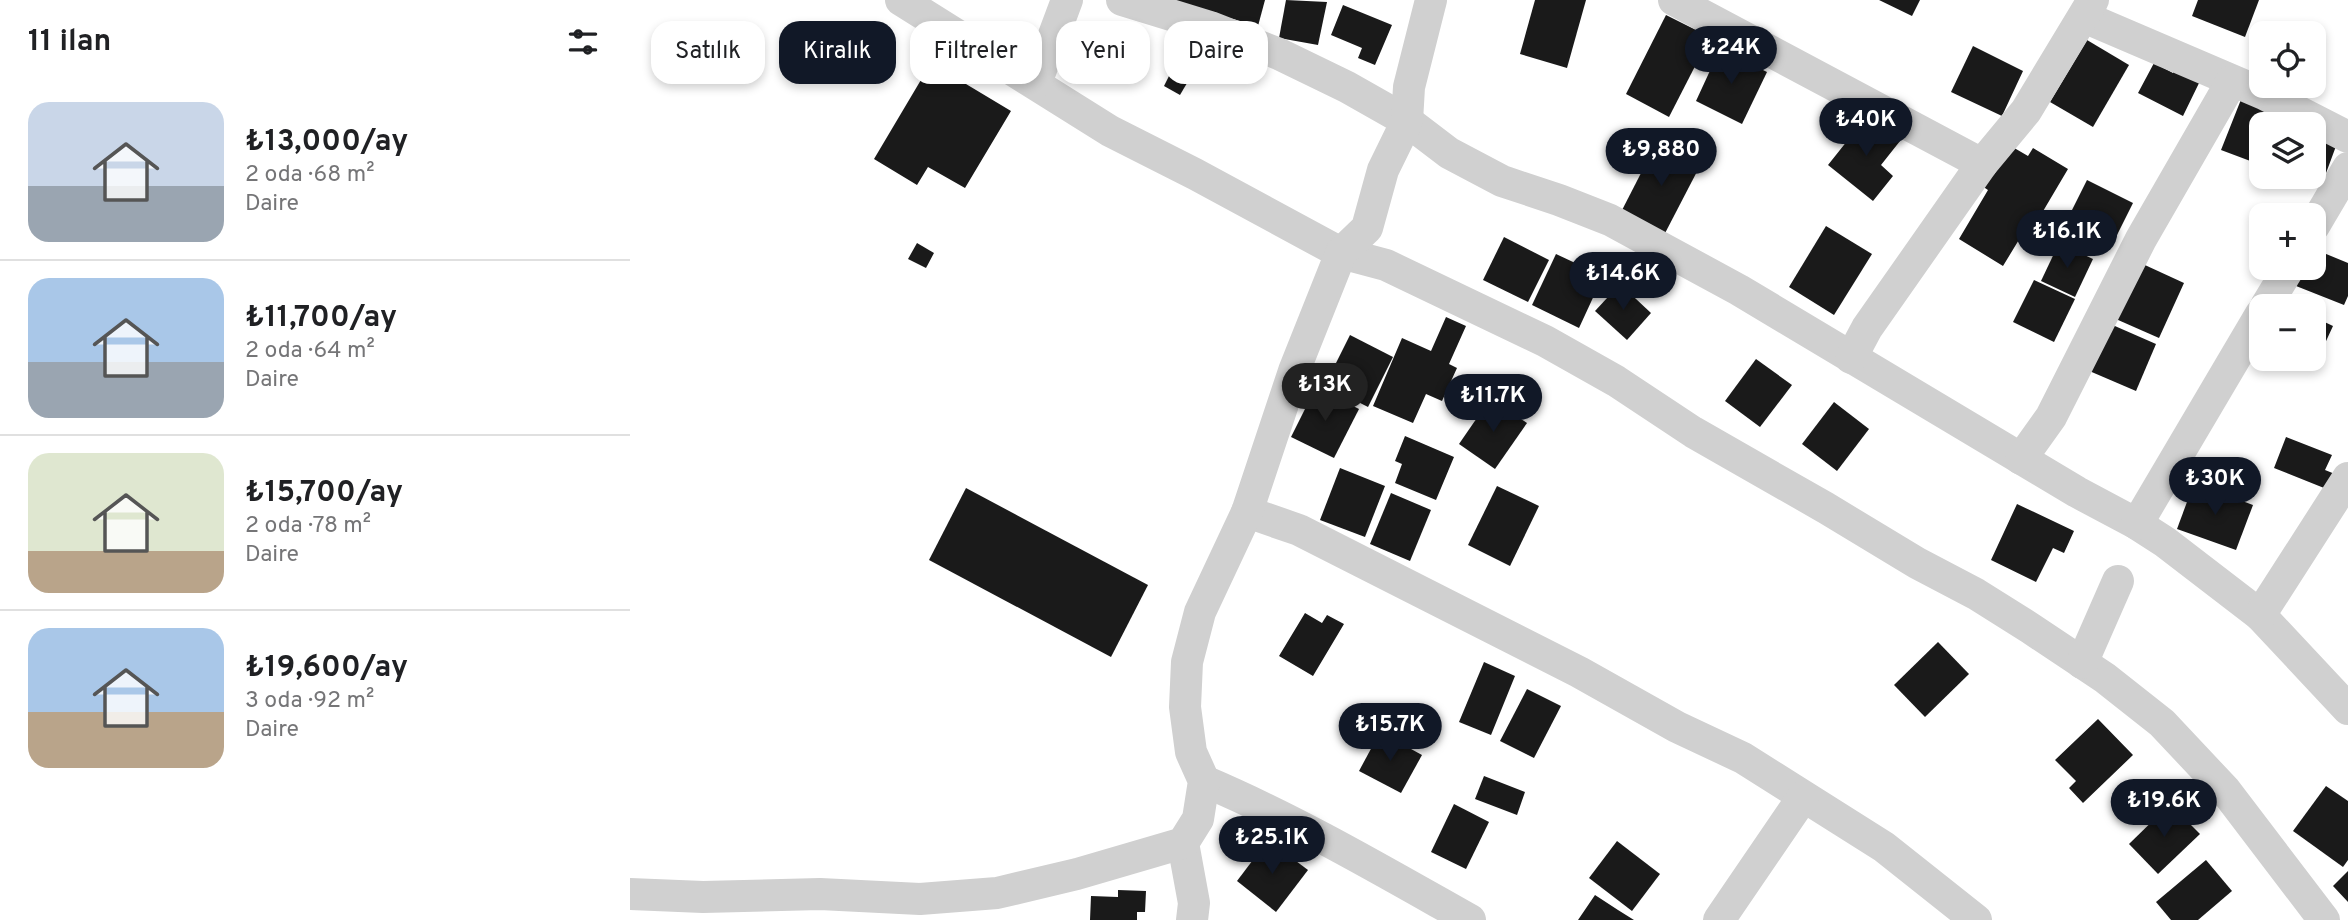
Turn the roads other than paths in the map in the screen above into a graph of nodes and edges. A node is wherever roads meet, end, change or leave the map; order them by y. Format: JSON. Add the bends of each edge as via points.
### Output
{"nodes":[{"id":1,"x":901,"y":0,"type":"edge"},
{"id":2,"x":1067,"y":0,"type":"edge"},
{"id":3,"x":1122,"y":0,"type":"edge"},
{"id":4,"x":1431,"y":0,"type":"edge"},
{"id":5,"x":1674,"y":0,"type":"edge"},
{"id":6,"x":2088,"y":9,"type":"edge"},
{"id":7,"x":935,"y":21,"type":"edge"},
{"id":8,"x":1042,"y":67,"type":"edge"},
{"id":9,"x":2232,"y":81,"type":"junction"},
{"id":10,"x":1038,"y":84,"type":"edge"},
{"id":11,"x":1406,"y":121,"type":"junction"},
{"id":12,"x":2348,"y":137,"type":"edge"},
{"id":13,"x":1982,"y":164,"type":"junction"},
{"id":14,"x":2348,"y":168,"type":"edge"},
{"id":15,"x":2326,"y":206,"type":"edge"},
{"id":16,"x":1341,"y":253,"type":"junction"},
{"id":17,"x":2249,"y":334,"type":"edge"},
{"id":18,"x":1852,"y":358,"type":"junction"},
{"id":19,"x":2021,"y":459,"type":"junction"},
{"id":20,"x":2348,"y":478,"type":"edge"},
{"id":21,"x":1247,"y":512,"type":"junction"},
{"id":22,"x":2137,"y":524,"type":"junction"},
{"id":23,"x":2118,"y":581,"type":"dead end"},
{"id":24,"x":2260,"y":615,"type":"junction"},
{"id":25,"x":2082,"y":663,"type":"junction"},
{"id":26,"x":2348,"y":709,"type":"edge"},
{"id":27,"x":1204,"y":780,"type":"junction"},
{"id":28,"x":1803,"y":797,"type":"junction"},
{"id":29,"x":1183,"y":843,"type":"junction"},
{"id":30,"x":630,"y":894,"type":"edge"},
{"id":31,"x":1192,"y":920,"type":"edge"},
{"id":32,"x":1471,"y":920,"type":"edge"},
{"id":33,"x":1718,"y":920,"type":"edge"},
{"id":34,"x":1976,"y":920,"type":"edge"},
{"id":35,"x":2325,"y":920,"type":"edge"}],
"edges":[{"from":1,"to":7,"type":"street"},
{"from":2,"to":8,"type":"street"},
{"from":3,"to":11,"type":"street","via":[[1279,54]]},
{"from":4,"to":11,"type":"street","via":[[1409,87]]},
{"from":5,"to":13,"type":"street"},
{"from":6,"to":9,"type":"street"},
{"from":6,"to":13,"type":"street","via":[[2026,111]]},
{"from":9,"to":12,"type":"street"},
{"from":9,"to":19,"type":"street","via":[[2123,272],[2051,416]]},
{"from":10,"to":16,"type":"street","via":[[1110,131]]},
{"from":11,"to":16,"type":"street","via":[[1383,170],[1367,228]]},
{"from":11,"to":18,"type":"street","via":[[1449,153],[1502,181],[1610,220]]},
{"from":13,"to":18,"type":"street","via":[[1867,328]]},
{"from":14,"to":15,"type":"street"},
{"from":16,"to":21,"type":"street","via":[[1294,371]]},
{"from":16,"to":25,"type":"street","via":[[1386,265],[1545,341],[1917,564],[1976,593]]},
{"from":17,"to":22,"type":"street"},
{"from":18,"to":19,"type":"street"},
{"from":19,"to":22,"type":"street"},
{"from":20,"to":24,"type":"street"},
{"from":21,"to":27,"type":"street","via":[[1200,612],[1187,662],[1185,706],[1191,752]]},
{"from":21,"to":28,"type":"street","via":[[1299,530],[1524,643],[1743,758]]},
{"from":22,"to":24,"type":"street"},
{"from":23,"to":25,"type":"street"},
{"from":24,"to":26,"type":"street"},
{"from":25,"to":35,"type":"street","via":[[2162,723],[2225,790]]},
{"from":27,"to":29,"type":"street","via":[[1198,819]]},
{"from":27,"to":32,"type":"street"},
{"from":28,"to":33,"type":"street"},
{"from":28,"to":34,"type":"street","via":[[1884,847]]},
{"from":29,"to":30,"type":"street","via":[[997,894],[920,899]]},
{"from":29,"to":31,"type":"street","via":[[1194,903]]}]}
